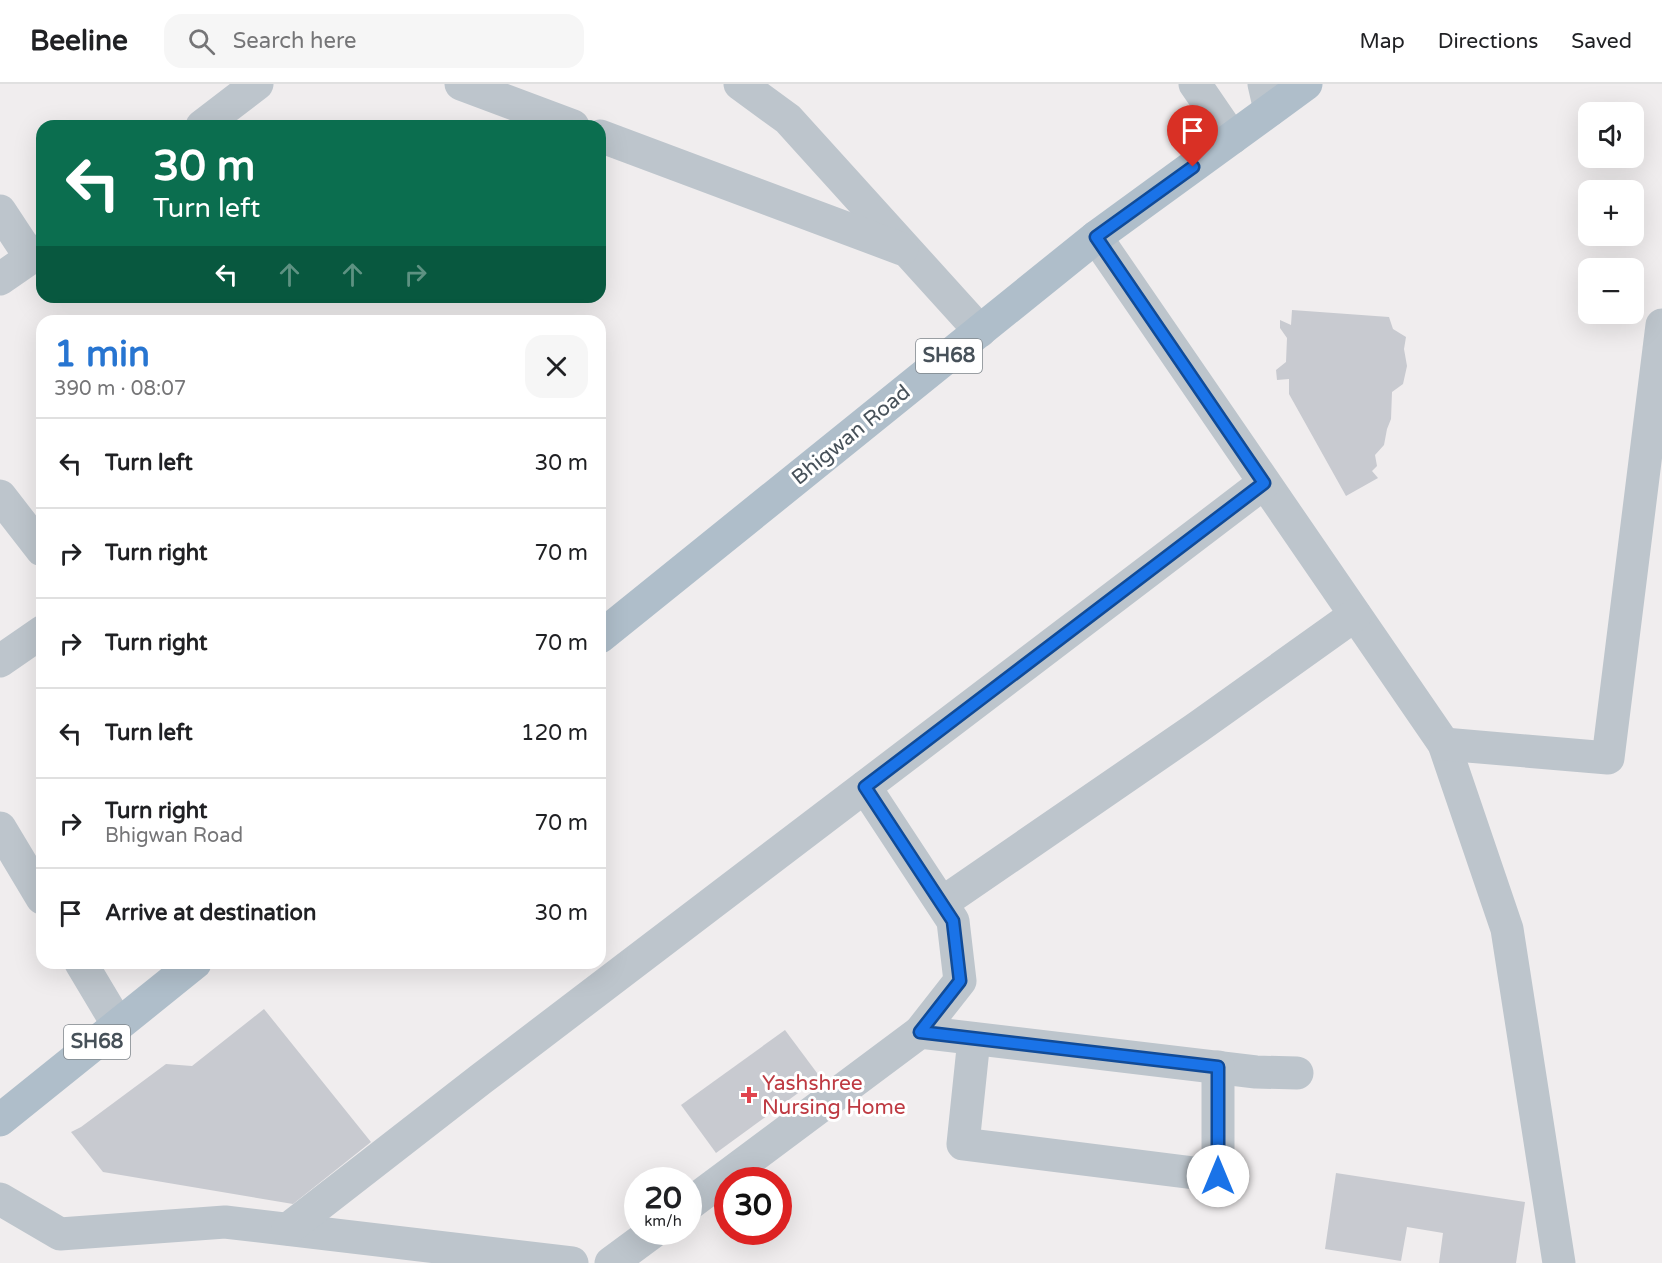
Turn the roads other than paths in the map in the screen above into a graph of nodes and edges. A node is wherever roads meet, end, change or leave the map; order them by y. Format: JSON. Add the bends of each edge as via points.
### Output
{"nodes":[{"id":1,"x":254,"y":84,"type":"edge"},
{"id":2,"x":461,"y":84,"type":"edge"},
{"id":3,"x":740,"y":84,"type":"edge"},
{"id":4,"x":1195,"y":84,"type":"edge"},
{"id":5,"x":1306,"y":84,"type":"edge"},
{"id":6,"x":1267,"y":97,"type":"edge"},
{"id":7,"x":209,"y":120,"type":"edge"},
{"id":8,"x":557,"y":120,"type":"edge"},
{"id":9,"x":606,"y":138,"type":"edge"},
{"id":10,"x":1232,"y":138,"type":"junction"},
{"id":11,"x":0,"y":211,"type":"edge"},
{"id":12,"x":1096,"y":237,"type":"junction"},
{"id":13,"x":907,"y":250,"type":"junction"},
{"id":14,"x":36,"y":253,"type":"edge"},
{"id":15,"x":36,"y":255,"type":"edge"},
{"id":16,"x":0,"y":279,"type":"edge"},
{"id":17,"x":1662,"y":325,"type":"edge"},
{"id":18,"x":980,"y":331,"type":"junction"},
{"id":19,"x":1264,"y":483,"type":"junction"},
{"id":20,"x":0,"y":496,"type":"edge"},
{"id":21,"x":36,"y":542,"type":"edge"},
{"id":22,"x":1648,"y":547,"type":"edge"},
{"id":23,"x":1355,"y":615,"type":"junction"},
{"id":24,"x":606,"y":632,"type":"edge"},
{"id":25,"x":36,"y":636,"type":"edge"},
{"id":26,"x":0,"y":661,"type":"edge"},
{"id":27,"x":1444,"y":744,"type":"junction"},
{"id":28,"x":865,"y":787,"type":"junction"},
{"id":29,"x":0,"y":828,"type":"edge"},
{"id":30,"x":36,"y":888,"type":"edge"},
{"id":31,"x":942,"y":903,"type":"junction"},
{"id":32,"x":85,"y":969,"type":"edge"},
{"id":33,"x":188,"y":969,"type":"edge"},
{"id":34,"x":118,"y":1025,"type":"junction"},
{"id":35,"x":920,"y":1032,"type":"junction"},
{"id":36,"x":975,"y":1039,"type":"junction"},
{"id":37,"x":1218,"y":1067,"type":"junction"},
{"id":38,"x":1297,"y":1073,"type":"dead end"},
{"id":39,"x":0,"y":1120,"type":"edge"},
{"id":40,"x":702,"y":1195,"type":"edge"},
{"id":41,"x":0,"y":1199,"type":"edge"},
{"id":42,"x":288,"y":1229,"type":"junction"},
{"id":43,"x":635,"y":1245,"type":"edge"},
{"id":44,"x":342,"y":1249,"type":"edge"},
{"id":45,"x":505,"y":1259,"type":"edge"},
{"id":46,"x":572,"y":1263,"type":"edge"},
{"id":47,"x":611,"y":1263,"type":"edge"},
{"id":48,"x":1559,"y":1263,"type":"edge"}],
"edges":[{"from":1,"to":7,"type":"street"},
{"from":2,"to":8,"type":"street"},
{"from":3,"to":13,"type":"street","via":[[788,119]]},
{"from":4,"to":10,"type":"street"},
{"from":5,"to":6,"type":"main road","name":"Bhigwan Road","number":"SH68"},
{"from":6,"to":10,"type":"main road","name":"Bhigwan Road","number":"SH68"},
{"from":9,"to":13,"type":"street"},
{"from":10,"to":12,"type":"main road","name":"Bhigwan Road","number":"SH68"},
{"from":11,"to":14,"type":"street"},
{"from":12,"to":18,"type":"main road","name":"Bhigwan Road","number":"SH68"},
{"from":12,"to":19,"type":"street"},
{"from":13,"to":18,"type":"street"},
{"from":15,"to":16,"type":"street"},
{"from":17,"to":22,"type":"street"},
{"from":18,"to":24,"type":"main road","name":"Bhigwan Road","number":"SH68"},
{"from":19,"to":23,"type":"street"},
{"from":19,"to":28,"type":"street"},
{"from":20,"to":21,"type":"street"},
{"from":22,"to":27,"type":"street","via":[[1608,758]]},
{"from":23,"to":27,"type":"street"},
{"from":23,"to":31,"type":"street"},
{"from":25,"to":26,"type":"street"},
{"from":27,"to":48,"type":"street","via":[[1507,929]]},
{"from":28,"to":31,"type":"street"},
{"from":28,"to":42,"type":"street"},
{"from":29,"to":30,"type":"street"},
{"from":31,"to":35,"type":"street","via":[[953,921],[960,981]]},
{"from":32,"to":34,"type":"street"},
{"from":33,"to":34,"type":"main road","number":"SH68"},
{"from":34,"to":39,"type":"main road","number":"SH68"},
{"from":35,"to":36,"type":"street"},
{"from":35,"to":40,"type":"street"},
{"from":36,"to":37,"type":"street"},
{"from":36,"to":37,"type":"street","via":[[963,1144],[1218,1176]]},
{"from":37,"to":38,"type":"street"},
{"from":41,"to":42,"type":"street","via":[[60,1234],[225,1222]]},
{"from":42,"to":44,"type":"street"},
{"from":43,"to":47,"type":"street"},
{"from":44,"to":45,"type":"street"},
{"from":45,"to":46,"type":"street"}]}
